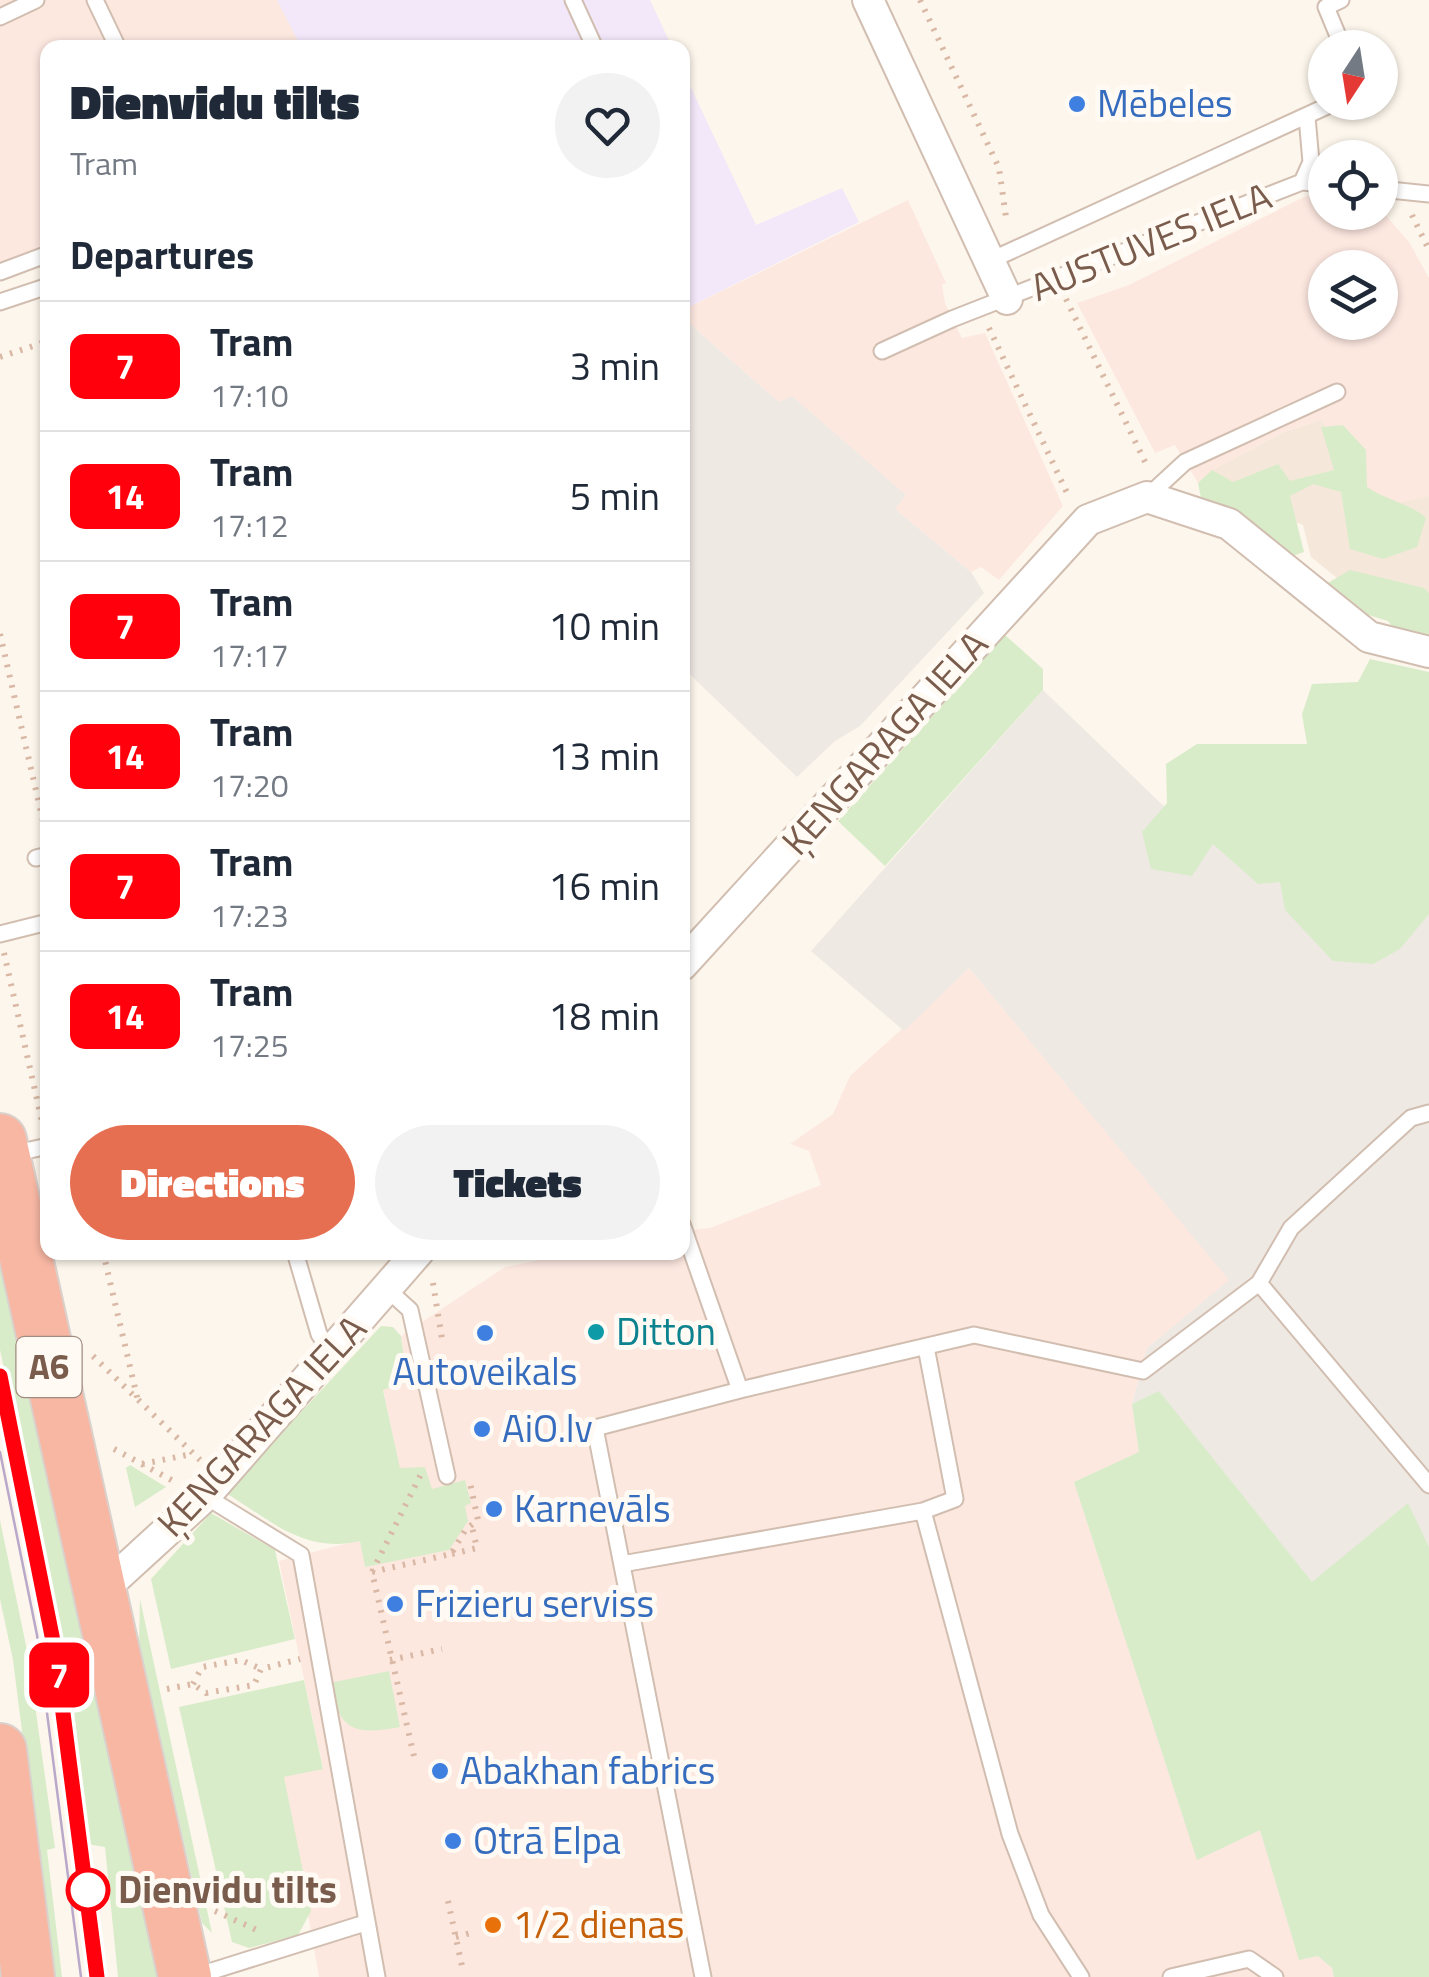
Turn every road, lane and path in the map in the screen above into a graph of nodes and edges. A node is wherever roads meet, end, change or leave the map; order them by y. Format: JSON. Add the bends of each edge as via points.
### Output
{"nodes":[{"id":1,"x":36,"y":0,"type":"edge"},
{"id":2,"x":96,"y":0,"type":"edge"},
{"id":3,"x":574,"y":0,"type":"edge"},
{"id":4,"x":868,"y":0,"type":"edge"},
{"id":5,"x":920,"y":0,"type":"edge"},
{"id":6,"x":1341,"y":0,"type":"edge"},
{"id":7,"x":0,"y":17,"type":"edge"},
{"id":8,"x":1336,"y":30,"type":"edge"},
{"id":9,"x":114,"y":40,"type":"edge"},
{"id":10,"x":592,"y":40,"type":"edge"},
{"id":11,"x":1306,"y":117,"type":"joint"},
{"id":12,"x":1302,"y":182,"type":"junction"},
{"id":13,"x":1308,"y":183,"type":"edge"},
{"id":14,"x":1398,"y":191,"type":"edge"},
{"id":15,"x":1401,"y":191,"type":"junction"},
{"id":16,"x":1429,"y":194,"type":"edge"},
{"id":17,"x":1429,"y":250,"type":"edge"},
{"id":18,"x":1000,"y":256,"type":"junction"},
{"id":19,"x":40,"y":257,"type":"edge"},
{"id":20,"x":0,"y":272,"type":"edge"},
{"id":21,"x":40,"y":289,"type":"edge"},
{"id":22,"x":0,"y":302,"type":"edge"},
{"id":23,"x":1071,"y":308,"type":"dead end"},
{"id":24,"x":998,"y":311,"type":"junction"},
{"id":25,"x":40,"y":344,"type":"edge"},
{"id":26,"x":882,"y":352,"type":"dead end"},
{"id":27,"x":0,"y":357,"type":"edge"},
{"id":28,"x":1337,"y":392,"type":"dead end"},
{"id":29,"x":1146,"y":464,"type":"dead end"},
{"id":30,"x":1147,"y":497,"type":"junction"},
{"id":31,"x":1080,"y":512,"type":"junction"},
{"id":32,"x":0,"y":634,"type":"edge"},
{"id":33,"x":1429,"y":652,"type":"edge"},
{"id":34,"x":40,"y":806,"type":"edge"},
{"id":35,"x":40,"y":924,"type":"edge"},
{"id":36,"x":0,"y":934,"type":"edge"},
{"id":37,"x":690,"y":956,"type":"edge"},
{"id":38,"x":1429,"y":1114,"type":"edge"},
{"id":39,"x":24,"y":1147,"type":"edge"},
{"id":40,"x":40,"y":1242,"type":"edge"},
{"id":41,"x":690,"y":1247,"type":"edge"},
{"id":42,"x":43,"y":1260,"type":"edge"},
{"id":43,"x":106,"y":1260,"type":"edge"},
{"id":44,"x":296,"y":1260,"type":"edge"},
{"id":45,"x":412,"y":1260,"type":"edge"},
{"id":46,"x":1258,"y":1282,"type":"junction"},
{"id":47,"x":388,"y":1290,"type":"junction"},
{"id":48,"x":926,"y":1347,"type":"junction"},
{"id":49,"x":331,"y":1354,"type":"junction"},
{"id":50,"x":94,"y":1356,"type":"dead end"},
{"id":51,"x":740,"y":1390,"type":"junction"},
{"id":52,"x":139,"y":1405,"type":"junction"},
{"id":53,"x":114,"y":1450,"type":"dead end"},
{"id":54,"x":442,"y":1450,"type":"junction"},
{"id":55,"x":194,"y":1453,"type":"junction"},
{"id":56,"x":200,"y":1460,"type":"dead end"},
{"id":57,"x":142,"y":1464,"type":"junction"},
{"id":58,"x":447,"y":1476,"type":"dead end"},
{"id":59,"x":1429,"y":1485,"type":"edge"},
{"id":60,"x":192,"y":1490,"type":"junction"},
{"id":61,"x":923,"y":1510,"type":"junction"},
{"id":62,"x":471,"y":1523,"type":"dead end"},
{"id":63,"x":451,"y":1554,"type":"dead end"},
{"id":64,"x":622,"y":1564,"type":"junction"},
{"id":65,"x":99,"y":1593,"type":"junction"},
{"id":66,"x":442,"y":1649,"type":"dead end"},
{"id":67,"x":319,"y":1655,"type":"junction"},
{"id":68,"x":390,"y":1660,"type":"junction"},
{"id":69,"x":262,"y":1668,"type":"junction"},
{"id":70,"x":193,"y":1684,"type":"junction"},
{"id":71,"x":167,"y":1689,"type":"dead end"},
{"id":72,"x":0,"y":1750,"type":"edge"},
{"id":73,"x":414,"y":1756,"type":"dead end"},
{"id":74,"x":7,"y":1858,"type":"edge"},
{"id":75,"x":448,"y":1901,"type":"dead end"},
{"id":76,"x":366,"y":1923,"type":"junction"},
{"id":77,"x":474,"y":1932,"type":"dead end"},
{"id":78,"x":456,"y":1937,"type":"junction"},
{"id":79,"x":462,"y":1966,"type":"dead end"},
{"id":80,"x":28,"y":1977,"type":"edge"},
{"id":81,"x":188,"y":1977,"type":"edge"},
{"id":82,"x":377,"y":1977,"type":"edge"},
{"id":83,"x":702,"y":1977,"type":"edge"},
{"id":84,"x":1081,"y":1977,"type":"edge"},
{"id":85,"x":1170,"y":1977,"type":"edge"},
{"id":86,"x":1275,"y":1977,"type":"edge"}],
"edges":[{"from":1,"to":7,"type":"lane"},
{"from":2,"to":9,"type":"lane"},
{"from":3,"to":10,"type":"lane"},
{"from":4,"to":18,"type":"street","name":"AUSTUVES IELA"},
{"from":5,"to":18,"type":"path","via":[[1000,168]]},
{"from":6,"to":8,"type":"lane","via":[[1326,7]]},
{"from":11,"to":12,"type":"lane","via":[[1311,162]]},
{"from":11,"to":18,"type":"lane"},
{"from":12,"to":13,"type":"lane","name":"AUSTUVES IELA"},
{"from":12,"to":24,"type":"lane","name":"AUSTUVES IELA"},
{"from":14,"to":15,"type":"lane"},
{"from":15,"to":16,"type":"lane"},
{"from":15,"to":17,"type":"path"},
{"from":18,"to":24,"type":"street","name":"AUSTUVES IELA"},
{"from":19,"to":20,"type":"lane"},
{"from":21,"to":22,"type":"lane"},
{"from":23,"to":29,"type":"path"},
{"from":24,"to":26,"type":"lane"},
{"from":24,"to":31,"type":"path","via":[[990,336]]},
{"from":25,"to":27,"type":"path"},
{"from":28,"to":30,"type":"lane","via":[[1185,462]]},
{"from":30,"to":31,"type":"street"},
{"from":30,"to":33,"type":"street","via":[[1228,524],[1370,636]]},
{"from":31,"to":37,"type":"street","name":"ĶENGARAGA IELA"},
{"from":32,"to":34,"type":"path"},
{"from":35,"to":36,"type":"lane"},
{"from":36,"to":39,"type":"path"},
{"from":38,"to":46,"type":"lane","via":[[1411,1118],[1292,1228]]},
{"from":39,"to":40,"type":"highway","number":"A6"},
{"from":41,"to":51,"type":"lane"},
{"from":42,"to":65,"type":"highway","number":"A6"},
{"from":43,"to":52,"type":"path"},
{"from":44,"to":49,"type":"lane"},
{"from":45,"to":47,"type":"street","name":"ĶENGARAGA IELA"},
{"from":46,"to":48,"type":"lane","via":[[1143,1371],[974,1336]]},
{"from":46,"to":59,"type":"lane"},
{"from":47,"to":49,"type":"street","name":"ĶENGARAGA IELA"},
{"from":47,"to":54,"type":"lane","via":[[410,1310]]},
{"from":48,"to":51,"type":"lane"},
{"from":48,"to":61,"type":"lane","via":[[955,1498]]},
{"from":49,"to":60,"type":"street","name":"ĶENGARAGA IELA"},
{"from":50,"to":52,"type":"path"},
{"from":51,"to":64,"type":"lane","via":[[595,1428]]},
{"from":52,"to":55,"type":"path"},
{"from":53,"to":57,"type":"path"},
{"from":54,"to":58,"type":"lane"},
{"from":54,"to":68,"type":"path","via":[[425,1466],[372,1572]]},
{"from":55,"to":56,"type":"path"},
{"from":55,"to":57,"type":"path"},
{"from":57,"to":60,"type":"path"},
{"from":60,"to":65,"type":"street","name":"ĶENGARAGA IELA"},
{"from":60,"to":67,"type":"lane","via":[[301,1555]]},
{"from":61,"to":64,"type":"lane"},
{"from":61,"to":84,"type":"lane","via":[[1010,1834],[1041,1915]]},
{"from":62,"to":63,"type":"path","via":[[478,1548]]},
{"from":64,"to":83,"type":"lane"},
{"from":65,"to":81,"type":"highway","number":"A6"},
{"from":66,"to":68,"type":"path"},
{"from":67,"to":69,"type":"path"},
{"from":67,"to":76,"type":"lane"},
{"from":68,"to":73,"type":"path"},
{"from":69,"to":70,"type":"path","via":[[241,1660],[202,1667]]},
{"from":69,"to":70,"type":"path","via":[[254,1684],[206,1693]]},
{"from":70,"to":71,"type":"path"},
{"from":72,"to":74,"type":"highway"},
{"from":74,"to":80,"type":"highway"},
{"from":75,"to":78,"type":"path"},
{"from":76,"to":81,"type":"lane"},
{"from":76,"to":82,"type":"lane"},
{"from":77,"to":78,"type":"path"},
{"from":78,"to":79,"type":"path"},
{"from":85,"to":86,"type":"lane","via":[[1248,1959]]}]}
